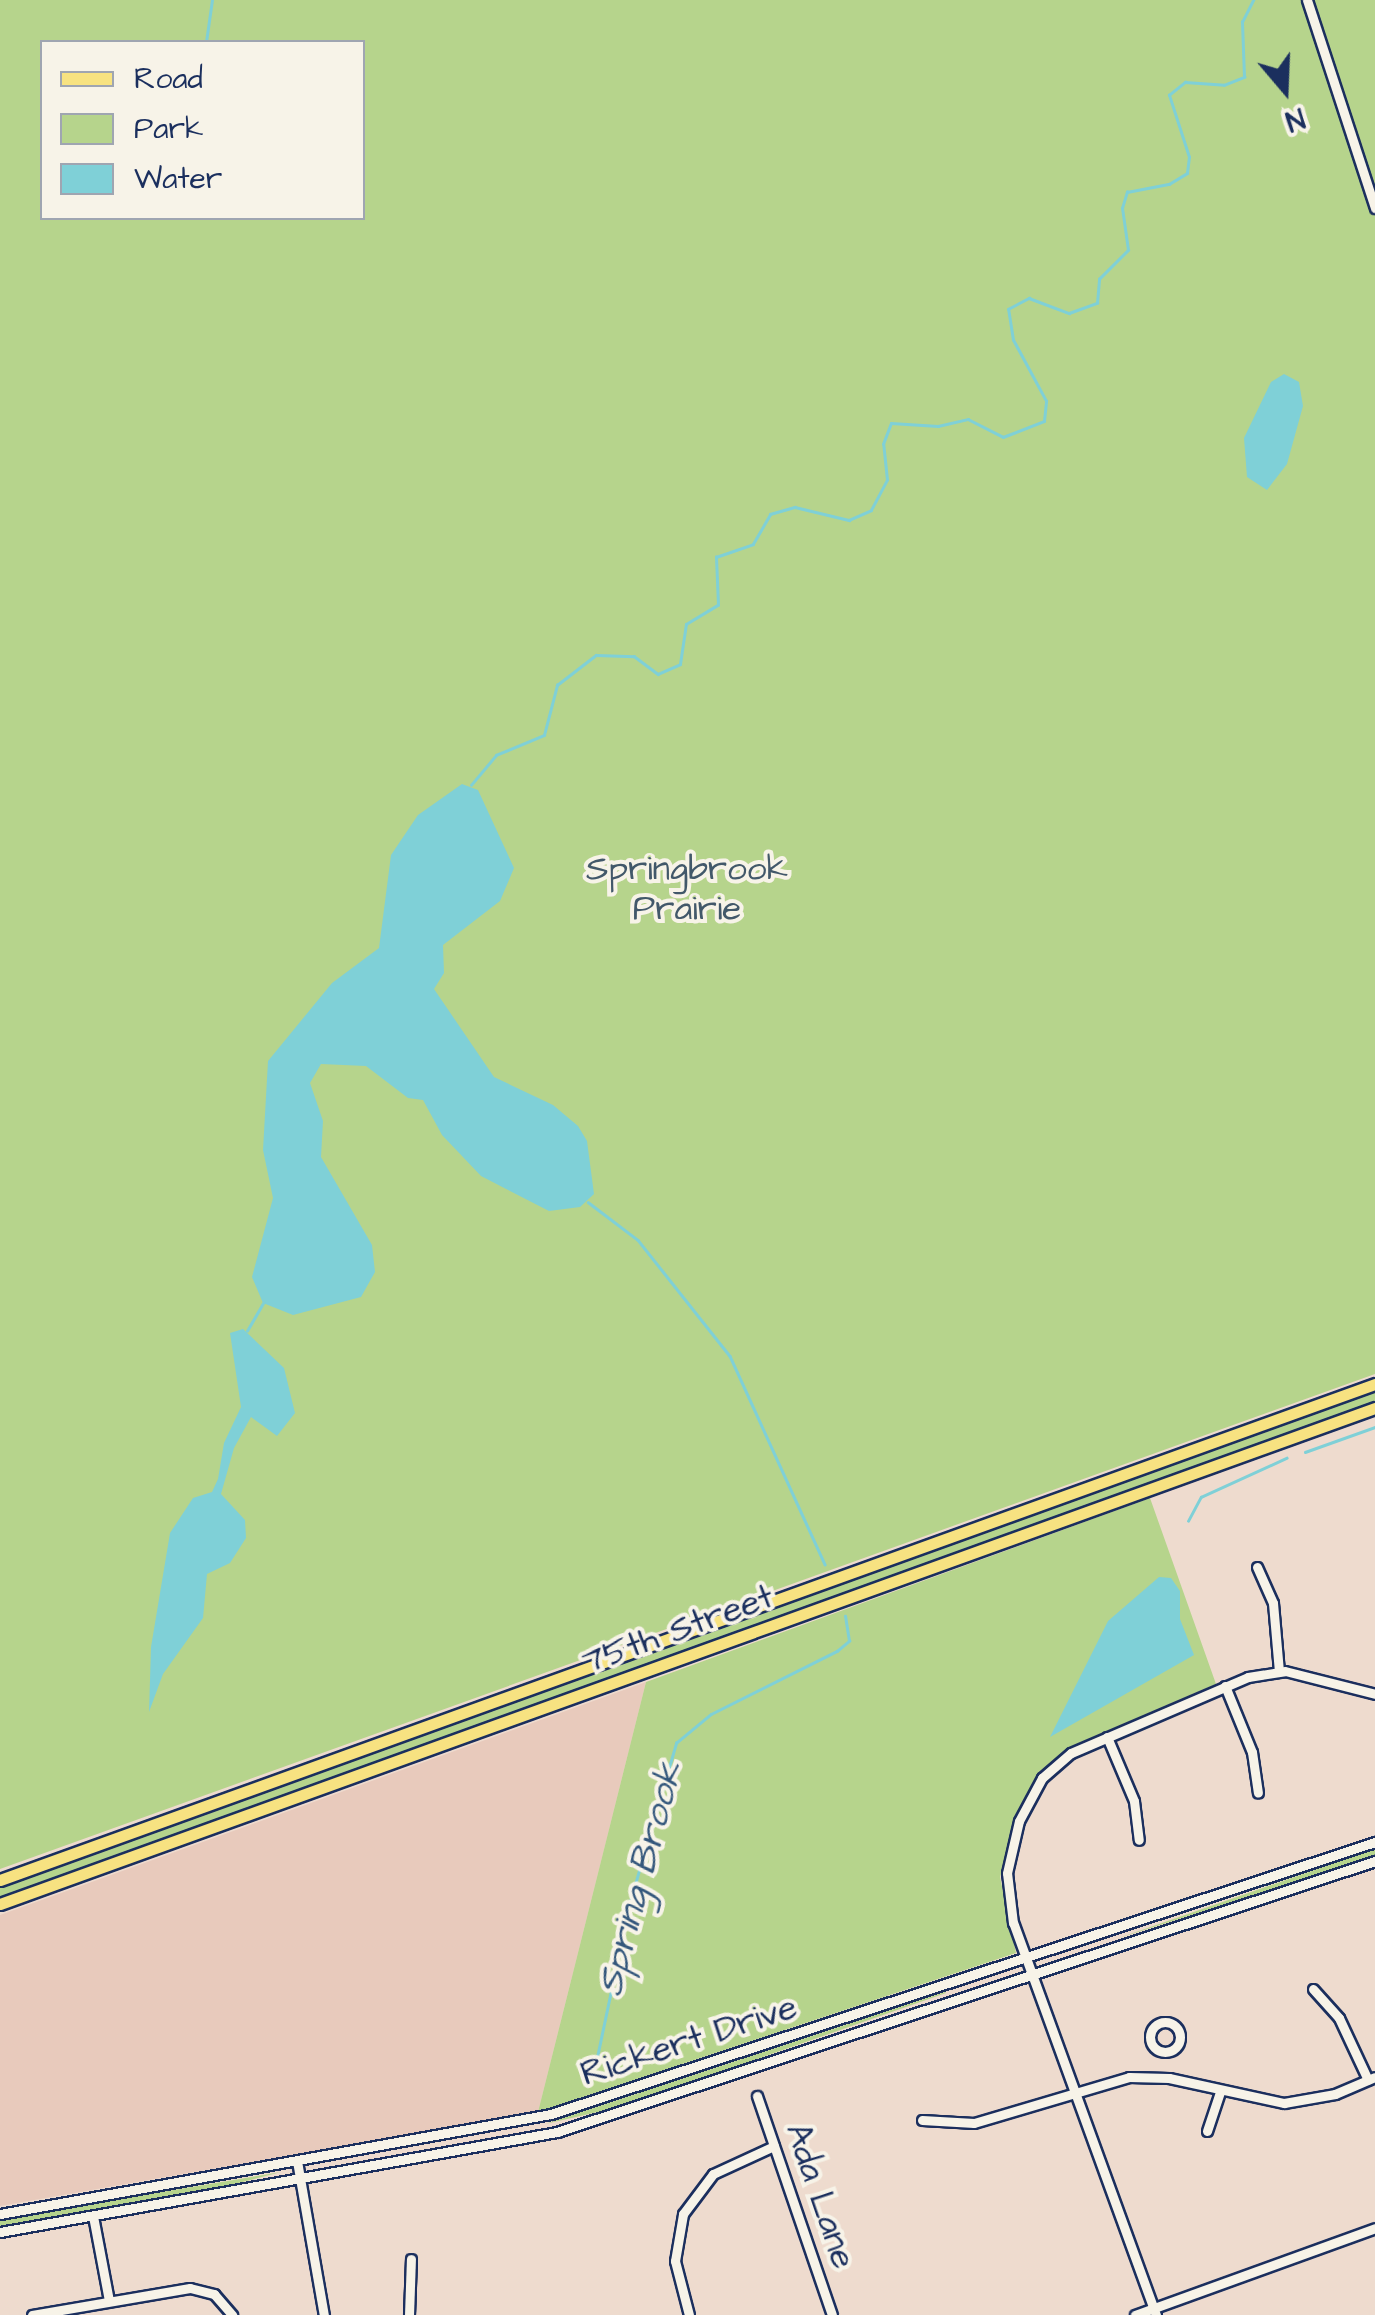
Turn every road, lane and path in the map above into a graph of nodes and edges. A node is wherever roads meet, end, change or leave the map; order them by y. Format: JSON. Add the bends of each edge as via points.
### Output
{"nodes":[{"id":1,"x":1308,"y":0,"type":"edge"},
{"id":2,"x":1375,"y":208,"type":"edge"},
{"id":3,"x":1375,"y":1384,"type":"edge"},
{"id":4,"x":1375,"y":1408,"type":"edge"},
{"id":5,"x":1257,"y":1567,"type":"dead end"},
{"id":6,"x":1279,"y":1670,"type":"junction"},
{"id":7,"x":1225,"y":1686,"type":"junction"},
{"id":8,"x":1375,"y":1694,"type":"edge"},
{"id":9,"x":1107,"y":1737,"type":"junction"},
{"id":10,"x":1258,"y":1793,"type":"dead end"},
{"id":11,"x":1138,"y":1840,"type":"dead end"},
{"id":12,"x":1375,"y":1842,"type":"edge"},
{"id":13,"x":1375,"y":1861,"type":"edge"},
{"id":14,"x":0,"y":1880,"type":"edge"},
{"id":15,"x":0,"y":1904,"type":"edge"},
{"id":16,"x":1026,"y":1958,"type":"junction"},
{"id":17,"x":1032,"y":1975,"type":"junction"},
{"id":18,"x":1314,"y":1989,"type":"dead end"},
{"id":19,"x":1163,"y":2052,"type":"dead end"},
{"id":20,"x":1159,"y":2076,"type":"junction"},
{"id":21,"x":1372,"y":2079,"type":"edge"},
{"id":22,"x":1075,"y":2092,"type":"junction"},
{"id":23,"x":1220,"y":2092,"type":"junction"},
{"id":24,"x":757,"y":2096,"type":"dead end"},
{"id":25,"x":922,"y":2120,"type":"dead end"},
{"id":26,"x":1207,"y":2131,"type":"dead end"},
{"id":27,"x":774,"y":2146,"type":"junction"},
{"id":28,"x":297,"y":2161,"type":"junction"},
{"id":29,"x":301,"y":2180,"type":"junction"},
{"id":30,"x":0,"y":2214,"type":"edge"},
{"id":31,"x":92,"y":2216,"type":"junction"},
{"id":32,"x":1375,"y":2228,"type":"edge"},
{"id":33,"x":0,"y":2232,"type":"edge"},
{"id":34,"x":411,"y":2260,"type":"dead end"},
{"id":35,"x":109,"y":2302,"type":"junction"},
{"id":36,"x":1154,"y":2312,"type":"edge"},
{"id":37,"x":35,"y":2315,"type":"edge"},
{"id":38,"x":232,"y":2315,"type":"edge"},
{"id":39,"x":324,"y":2315,"type":"edge"},
{"id":40,"x":409,"y":2315,"type":"edge"},
{"id":41,"x":689,"y":2315,"type":"edge"},
{"id":42,"x":832,"y":2315,"type":"edge"},
{"id":43,"x":1135,"y":2315,"type":"edge"}],
"edges":[{"from":1,"to":2,"type":"street"},
{"from":3,"to":14,"type":"main road","name":"75th Street"},
{"from":4,"to":15,"type":"main road","name":"75th Street"},
{"from":5,"to":6,"type":"street","via":[[1273,1603]]},
{"from":6,"to":7,"type":"street"},
{"from":6,"to":8,"type":"street"},
{"from":7,"to":9,"type":"street"},
{"from":7,"to":10,"type":"street","via":[[1252,1752]]},
{"from":9,"to":11,"type":"street","via":[[1134,1801]]},
{"from":9,"to":16,"type":"street","via":[[1050,1769],[1019,1821],[1007,1893]]},
{"from":12,"to":16,"type":"street","name":"Rickert Drive"},
{"from":13,"to":17,"type":"street","name":"Rickert Drive"},
{"from":16,"to":17,"type":"street"},
{"from":16,"to":28,"type":"street","name":"Rickert Drive","via":[[551,2114]]},
{"from":17,"to":22,"type":"street"},
{"from":17,"to":29,"type":"street","name":"Rickert Drive","via":[[557,2132]]},
{"from":18,"to":21,"type":"street","via":[[1340,2018]]},
{"from":19,"to":20,"type":"street"},
{"from":20,"to":22,"type":"street"},
{"from":20,"to":23,"type":"street"},
{"from":21,"to":23,"type":"street","via":[[1296,2102]]},
{"from":22,"to":25,"type":"street","via":[[974,2123]]},
{"from":22,"to":36,"type":"street"},
{"from":23,"to":26,"type":"street"},
{"from":24,"to":27,"type":"street","name":"Ada Lane"},
{"from":27,"to":41,"type":"street","via":[[713,2174],[684,2214],[675,2262]]},
{"from":27,"to":42,"type":"street","name":"Ada Lane"},
{"from":28,"to":29,"type":"street"},
{"from":28,"to":30,"type":"street","name":"Rickert Drive"},
{"from":29,"to":31,"type":"street","name":"Rickert Drive"},
{"from":29,"to":39,"type":"street"},
{"from":31,"to":33,"type":"street","name":"Rickert Drive"},
{"from":31,"to":35,"type":"street"},
{"from":32,"to":36,"type":"street"},
{"from":34,"to":40,"type":"street"},
{"from":35,"to":37,"type":"street"},
{"from":35,"to":38,"type":"street","via":[[196,2288],[214,2294]]},
{"from":36,"to":43,"type":"street"}]}
